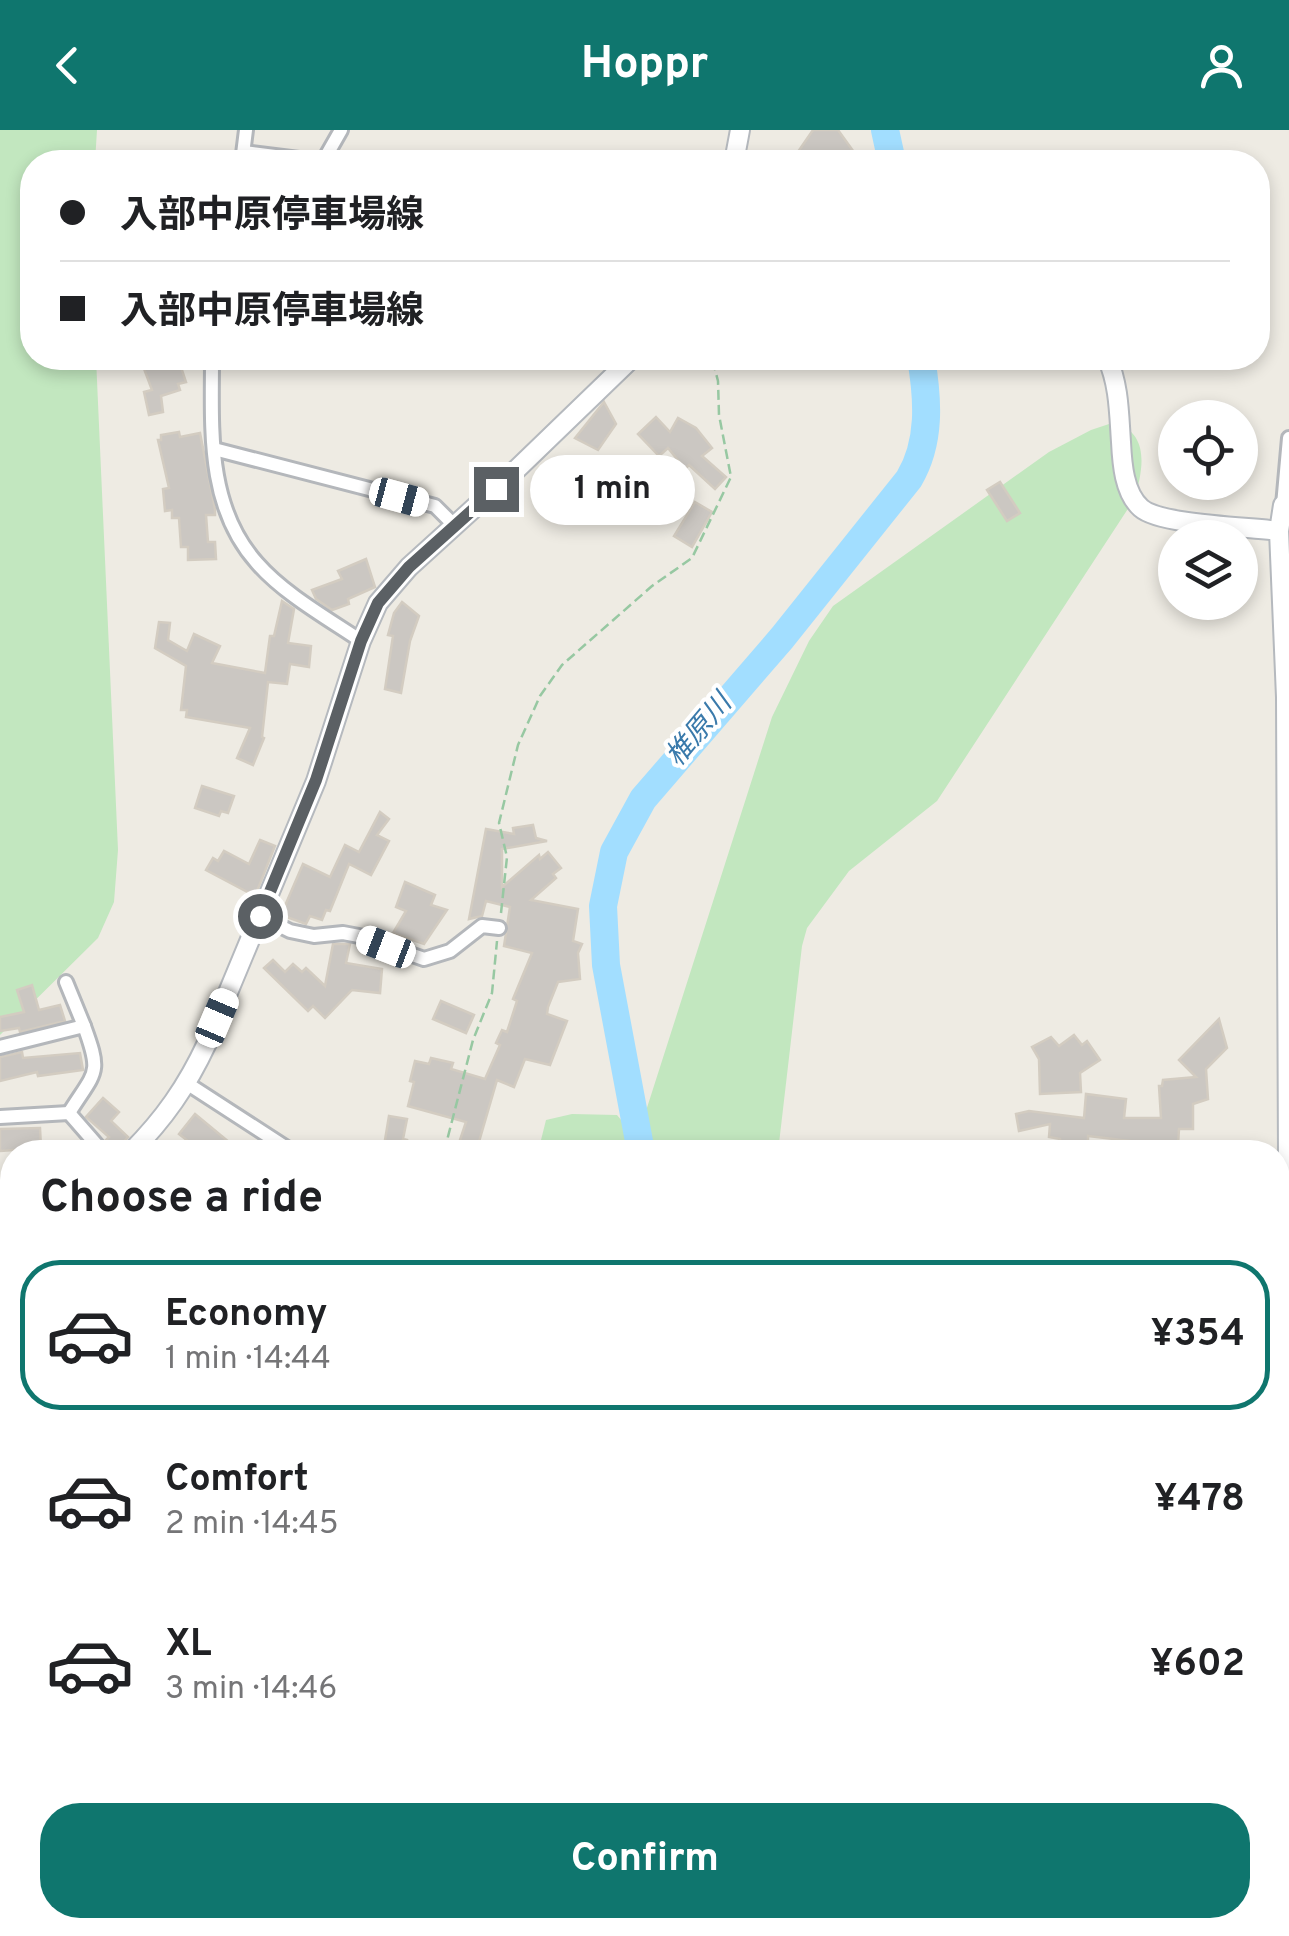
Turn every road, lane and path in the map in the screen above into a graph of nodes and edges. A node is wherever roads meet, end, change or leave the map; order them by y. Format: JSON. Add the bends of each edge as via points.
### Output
{"nodes":[{"id":1,"x":212,"y":370,"type":"edge"},
{"id":2,"x":619,"y":370,"type":"edge"},
{"id":3,"x":715,"y":370,"type":"edge"},
{"id":4,"x":1111,"y":370,"type":"edge"},
{"id":5,"x":1289,"y":438,"type":"edge"},
{"id":6,"x":214,"y":448,"type":"junction"},
{"id":7,"x":1283,"y":505,"type":"joint"},
{"id":8,"x":455,"y":526,"type":"junction"},
{"id":9,"x":1279,"y":532,"type":"junction"},
{"id":10,"x":361,"y":641,"type":"junction"},
{"id":11,"x":260,"y":916,"type":"junction"},
{"id":12,"x":499,"y":928,"type":"junction"},
{"id":13,"x":66,"y":982,"type":"dead end"},
{"id":14,"x":84,"y":1026,"type":"junction"},
{"id":15,"x":0,"y":1048,"type":"edge"},
{"id":16,"x":188,"y":1084,"type":"junction"},
{"id":17,"x":69,"y":1113,"type":"junction"},
{"id":18,"x":0,"y":1117,"type":"edge"},
{"id":19,"x":93,"y":1140,"type":"edge"},
{"id":20,"x":142,"y":1140,"type":"edge"},
{"id":21,"x":274,"y":1140,"type":"edge"},
{"id":22,"x":447,"y":1140,"type":"edge"},
{"id":23,"x":1288,"y":1140,"type":"edge"}],
"edges":[{"from":1,"to":6,"type":"street"},
{"from":2,"to":8,"type":"main road"},
{"from":3,"to":12,"type":"path","via":[[732,477],[692,558],[562,665],[540,696],[518,745],[499,823],[508,856]]},
{"from":4,"to":9,"type":"main road","via":[[1122,464],[1141,509],[1164,518]]},
{"from":5,"to":7,"type":"street"},
{"from":6,"to":8,"type":"street","via":[[436,506]]},
{"from":6,"to":10,"type":"street","via":[[225,511],[249,553]]},
{"from":7,"to":9,"type":"main road"},
{"from":8,"to":10,"type":"main road","via":[[390,587]]},
{"from":9,"to":23,"type":"main road"},
{"from":10,"to":11,"type":"main road","via":[[316,780]]},
{"from":11,"to":12,"type":"street","via":[[290,931],[344,933],[424,959],[450,952],[482,926]]},
{"from":11,"to":16,"type":"main road"},
{"from":12,"to":22,"type":"path","via":[[492,992]]},
{"from":13,"to":14,"type":"street"},
{"from":14,"to":15,"type":"street"},
{"from":14,"to":17,"type":"street","via":[[97,1062]]},
{"from":16,"to":20,"type":"main road"},
{"from":16,"to":21,"type":"street"},
{"from":17,"to":18,"type":"street"},
{"from":17,"to":19,"type":"street"}]}
